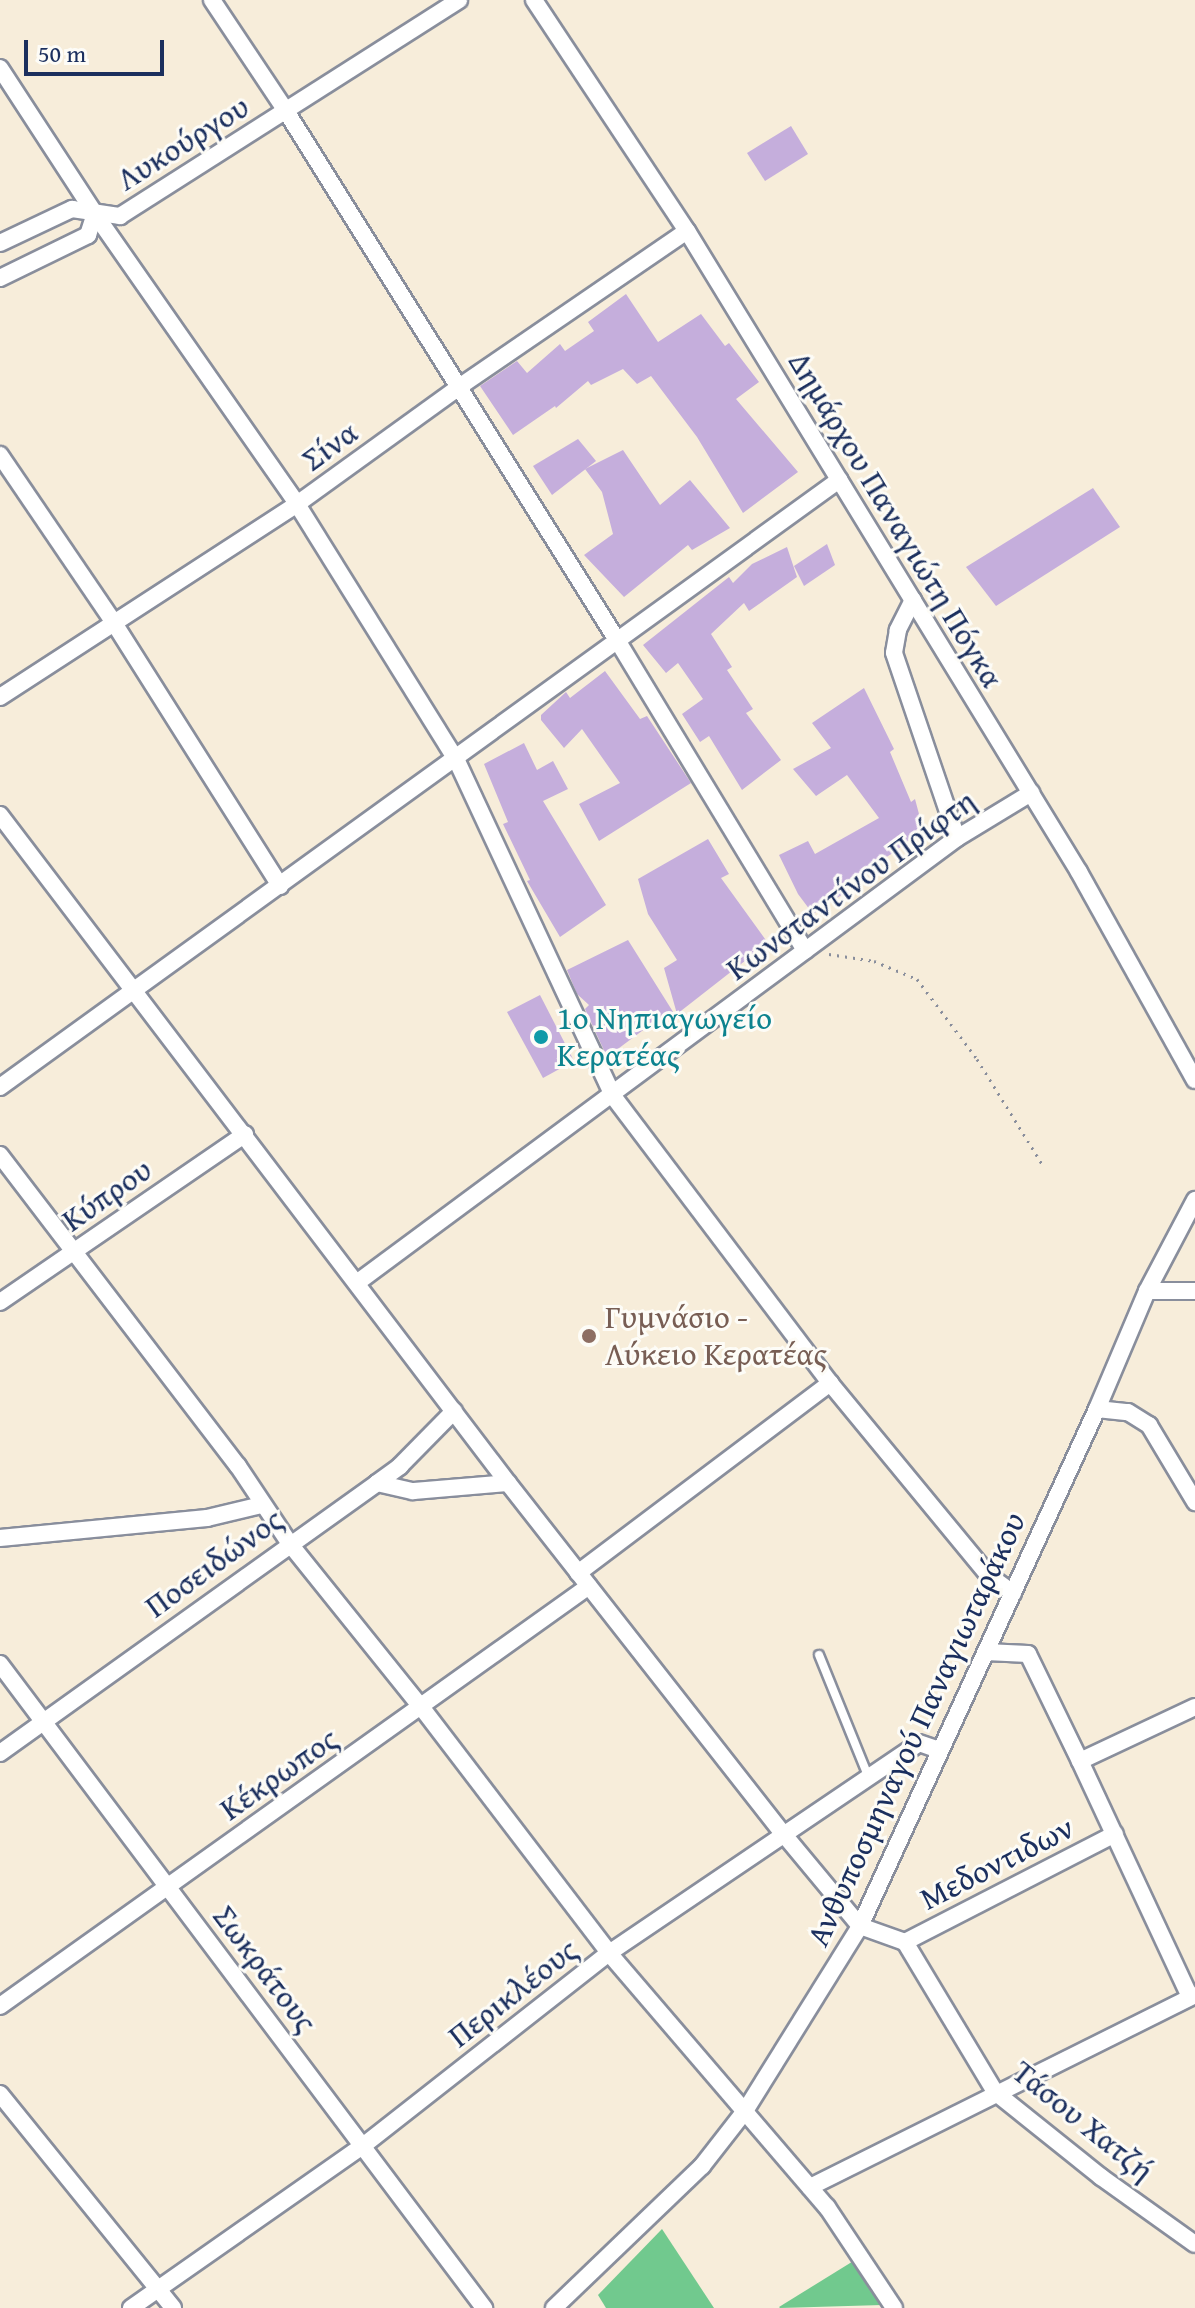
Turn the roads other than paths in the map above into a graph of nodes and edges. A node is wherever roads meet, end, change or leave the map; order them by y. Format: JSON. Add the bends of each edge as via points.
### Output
{"nodes":[{"id":1,"x":212,"y":0,"type":"edge"},
{"id":2,"x":459,"y":0,"type":"edge"},
{"id":3,"x":534,"y":0,"type":"edge"},
{"id":4,"x":0,"y":68,"type":"edge"},
{"id":5,"x":286,"y":111,"type":"junction"},
{"id":6,"x":95,"y":214,"type":"junction"},
{"id":7,"x":687,"y":231,"type":"junction"},
{"id":8,"x":0,"y":243,"type":"edge"},
{"id":9,"x":0,"y":278,"type":"edge"},
{"id":10,"x":459,"y":387,"type":"junction"},
{"id":11,"x":0,"y":455,"type":"edge"},
{"id":12,"x":839,"y":480,"type":"junction"},
{"id":13,"x":297,"y":504,"type":"junction"},
{"id":14,"x":913,"y":600,"type":"junction"},
{"id":15,"x":114,"y":623,"type":"junction"},
{"id":16,"x":617,"y":640,"type":"junction"},
{"id":17,"x":0,"y":697,"type":"edge"},
{"id":18,"x":456,"y":759,"type":"junction"},
{"id":19,"x":1031,"y":793,"type":"junction"},
{"id":20,"x":0,"y":815,"type":"edge"},
{"id":21,"x":957,"y":838,"type":"junction"},
{"id":22,"x":280,"y":886,"type":"junction"},
{"id":23,"x":805,"y":951,"type":"junction"},
{"id":24,"x":134,"y":990,"type":"junction"},
{"id":25,"x":1195,"y":1080,"type":"edge"},
{"id":26,"x":0,"y":1087,"type":"edge"},
{"id":27,"x":613,"y":1096,"type":"junction"},
{"id":28,"x":245,"y":1134,"type":"junction"},
{"id":29,"x":0,"y":1155,"type":"edge"},
{"id":30,"x":1195,"y":1200,"type":"edge"},
{"id":31,"x":74,"y":1251,"type":"junction"},
{"id":32,"x":358,"y":1282,"type":"junction"},
{"id":33,"x":1147,"y":1291,"type":"junction"},
{"id":34,"x":1195,"y":1291,"type":"edge"},
{"id":35,"x":0,"y":1302,"type":"edge"},
{"id":36,"x":830,"y":1383,"type":"junction"},
{"id":37,"x":1097,"y":1409,"type":"junction"},
{"id":38,"x":454,"y":1411,"type":"junction"},
{"id":39,"x":377,"y":1483,"type":"junction"},
{"id":40,"x":508,"y":1483,"type":"junction"},
{"id":41,"x":1195,"y":1502,"type":"edge"},
{"id":42,"x":261,"y":1505,"type":"junction"},
{"id":43,"x":0,"y":1538,"type":"edge"},
{"id":44,"x":290,"y":1544,"type":"junction"},
{"id":45,"x":583,"y":1579,"type":"junction"},
{"id":46,"x":1013,"y":1593,"type":"junction"},
{"id":47,"x":986,"y":1652,"type":"junction"},
{"id":48,"x":819,"y":1655,"type":"dead end"},
{"id":49,"x":0,"y":1664,"type":"edge"},
{"id":50,"x":1195,"y":1707,"type":"edge"},
{"id":51,"x":422,"y":1708,"type":"junction"},
{"id":52,"x":41,"y":1722,"type":"junction"},
{"id":53,"x":939,"y":1750,"type":"junction"},
{"id":54,"x":0,"y":1753,"type":"edge"},
{"id":55,"x":1080,"y":1761,"type":"junction"},
{"id":56,"x":869,"y":1779,"type":"junction"},
{"id":57,"x":1115,"y":1834,"type":"junction"},
{"id":58,"x":786,"y":1837,"type":"junction"},
{"id":59,"x":167,"y":1886,"type":"junction"},
{"id":60,"x":860,"y":1926,"type":"junction"},
{"id":61,"x":905,"y":1942,"type":"junction"},
{"id":62,"x":609,"y":1953,"type":"junction"},
{"id":63,"x":1192,"y":1996,"type":"edge"},
{"id":64,"x":0,"y":2006,"type":"edge"},
{"id":65,"x":995,"y":2092,"type":"junction"},
{"id":66,"x":0,"y":2094,"type":"edge"},
{"id":67,"x":745,"y":2111,"type":"junction"},
{"id":68,"x":364,"y":2145,"type":"junction"},
{"id":69,"x":810,"y":2187,"type":"junction"},
{"id":70,"x":1195,"y":2244,"type":"edge"},
{"id":71,"x":159,"y":2289,"type":"junction"},
{"id":72,"x":892,"y":2307,"type":"edge"},
{"id":73,"x":131,"y":2308,"type":"edge"},
{"id":74,"x":173,"y":2308,"type":"edge"},
{"id":75,"x":484,"y":2308,"type":"edge"},
{"id":76,"x":554,"y":2308,"type":"edge"}],
"edges":[{"from":1,"to":5,"type":"street"},
{"from":2,"to":5,"type":"street","name":"Λυκούργου"},
{"from":3,"to":7,"type":"street","name":"Δημάρχου Παναγιώτη Πόγκα"},
{"from":4,"to":6,"type":"street"},
{"from":5,"to":6,"type":"street","name":"Λυκούργου","via":[[120,216]]},
{"from":5,"to":10,"type":"street"},
{"from":6,"to":8,"type":"street","name":"Λυκούργου","via":[[72,209]]},
{"from":6,"to":9,"type":"street","name":"Λυκούργου","via":[[88,235]]},
{"from":6,"to":13,"type":"street"},
{"from":7,"to":10,"type":"street","name":"Σίνα"},
{"from":7,"to":12,"type":"street","name":"Δημάρχου Παναγιώτη Πόγκα"},
{"from":10,"to":13,"type":"street","name":"Σίνα"},
{"from":10,"to":16,"type":"street"},
{"from":11,"to":15,"type":"street"},
{"from":12,"to":14,"type":"street","name":"Δημάρχου Παναγιώτη Πόγκα"},
{"from":12,"to":16,"type":"street"},
{"from":13,"to":15,"type":"street","name":"Σίνα"},
{"from":13,"to":18,"type":"street"},
{"from":14,"to":19,"type":"street","name":"Δημάρχου Παναγιώτη Πόγκα"},
{"from":14,"to":21,"type":"street","via":[[894,653]]},
{"from":15,"to":17,"type":"street","name":"Σίνα"},
{"from":15,"to":22,"type":"street"},
{"from":16,"to":18,"type":"street"},
{"from":16,"to":23,"type":"street"},
{"from":18,"to":22,"type":"street"},
{"from":18,"to":27,"type":"street"},
{"from":19,"to":21,"type":"street","name":"Κωνσταντίνου Πρίφτη"},
{"from":19,"to":25,"type":"street","name":"Δημάρχου Παναγιώτη Πόγκα"},
{"from":20,"to":24,"type":"street"},
{"from":21,"to":23,"type":"street","name":"Κωνσταντίνου Πρίφτη"},
{"from":22,"to":24,"type":"street"},
{"from":23,"to":27,"type":"street","name":"Κωνσταντίνου Πρίφτη"},
{"from":24,"to":26,"type":"street"},
{"from":24,"to":28,"type":"street"},
{"from":27,"to":32,"type":"street","name":"Κωνσταντίνου Πρίφτη"},
{"from":27,"to":36,"type":"street"},
{"from":28,"to":31,"type":"street","name":"Κύπρου"},
{"from":28,"to":32,"type":"street"},
{"from":29,"to":31,"type":"street"},
{"from":30,"to":33,"type":"street","name":"Ανθυποσμηναγού Παναγιωταράκου"},
{"from":31,"to":35,"type":"street","name":"Κύπρου"},
{"from":31,"to":42,"type":"street","via":[[238,1466]]},
{"from":32,"to":38,"type":"street"},
{"from":33,"to":34,"type":"street"},
{"from":33,"to":37,"type":"street","name":"Ανθυποσμηναγού Παναγιωταράκου"},
{"from":36,"to":45,"type":"street","name":"Κέκρωπος"},
{"from":36,"to":46,"type":"street","via":[[988,1575]]},
{"from":37,"to":41,"type":"street","via":[[1128,1412],[1149,1425]]},
{"from":37,"to":46,"type":"street","name":"Ανθυποσμηναγού Παναγιωταράκου"},
{"from":38,"to":39,"type":"street","name":"Ποσειδώνος"},
{"from":38,"to":40,"type":"street"},
{"from":39,"to":40,"type":"street","via":[[413,1491]]},
{"from":39,"to":44,"type":"street","name":"Ποσειδώνος"},
{"from":40,"to":45,"type":"street"},
{"from":42,"to":43,"type":"street","via":[[207,1518]]},
{"from":42,"to":44,"type":"street"},
{"from":44,"to":51,"type":"street"},
{"from":44,"to":52,"type":"street","name":"Ποσειδώνος"},
{"from":45,"to":51,"type":"street","name":"Κέκρωπος"},
{"from":45,"to":58,"type":"street"},
{"from":46,"to":47,"type":"street","name":"Ανθυποσμηναγού Παναγιωταράκου"},
{"from":47,"to":53,"type":"street","name":"Ανθυποσμηναγού Παναγιωταράκου"},
{"from":47,"to":55,"type":"street","via":[[1028,1654]]},
{"from":48,"to":56,"type":"lane"},
{"from":49,"to":52,"type":"street","name":"Σωκράτους"},
{"from":50,"to":55,"type":"street"},
{"from":51,"to":59,"type":"street","name":"Κέκρωπος"},
{"from":51,"to":62,"type":"street"},
{"from":52,"to":54,"type":"street","name":"Ποσειδώνος"},
{"from":52,"to":59,"type":"street","name":"Σωκράτους"},
{"from":53,"to":56,"type":"street","name":"Περικλέους","via":[[919,1743]]},
{"from":53,"to":60,"type":"street","name":"Ανθυποσμηναγού Παναγιωταράκου"},
{"from":55,"to":57,"type":"street"},
{"from":56,"to":58,"type":"street","name":"Περικλέους"},
{"from":57,"to":61,"type":"street","name":"Μεδοντιδων"},
{"from":57,"to":63,"type":"street"},
{"from":58,"to":60,"type":"street"},
{"from":58,"to":62,"type":"street","name":"Περικλέους"},
{"from":59,"to":64,"type":"street","name":"Κέκρωπος"},
{"from":59,"to":68,"type":"street","name":"Σωκράτους"},
{"from":60,"to":61,"type":"street"},
{"from":60,"to":67,"type":"street","name":"Ανθυποσμηναγού Παναγιωταράκου"},
{"from":61,"to":65,"type":"street","name":"Τάσου Χατζή"},
{"from":62,"to":67,"type":"street"},
{"from":62,"to":68,"type":"street","name":"Περικλέους"},
{"from":63,"to":65,"type":"street"},
{"from":65,"to":69,"type":"street"},
{"from":65,"to":70,"type":"street","name":"Τάσου Χατζή"},
{"from":66,"to":71,"type":"street"},
{"from":67,"to":69,"type":"street"},
{"from":67,"to":76,"type":"street","name":"Ανθυποσμηναγού Παναγιωταράκου","via":[[702,2166]]},
{"from":68,"to":71,"type":"street","name":"Περικλέους"},
{"from":68,"to":75,"type":"street","name":"Σωκράτους"},
{"from":69,"to":72,"type":"street"},
{"from":71,"to":73,"type":"street","name":"Περικλέους"},
{"from":71,"to":74,"type":"street"}]}
